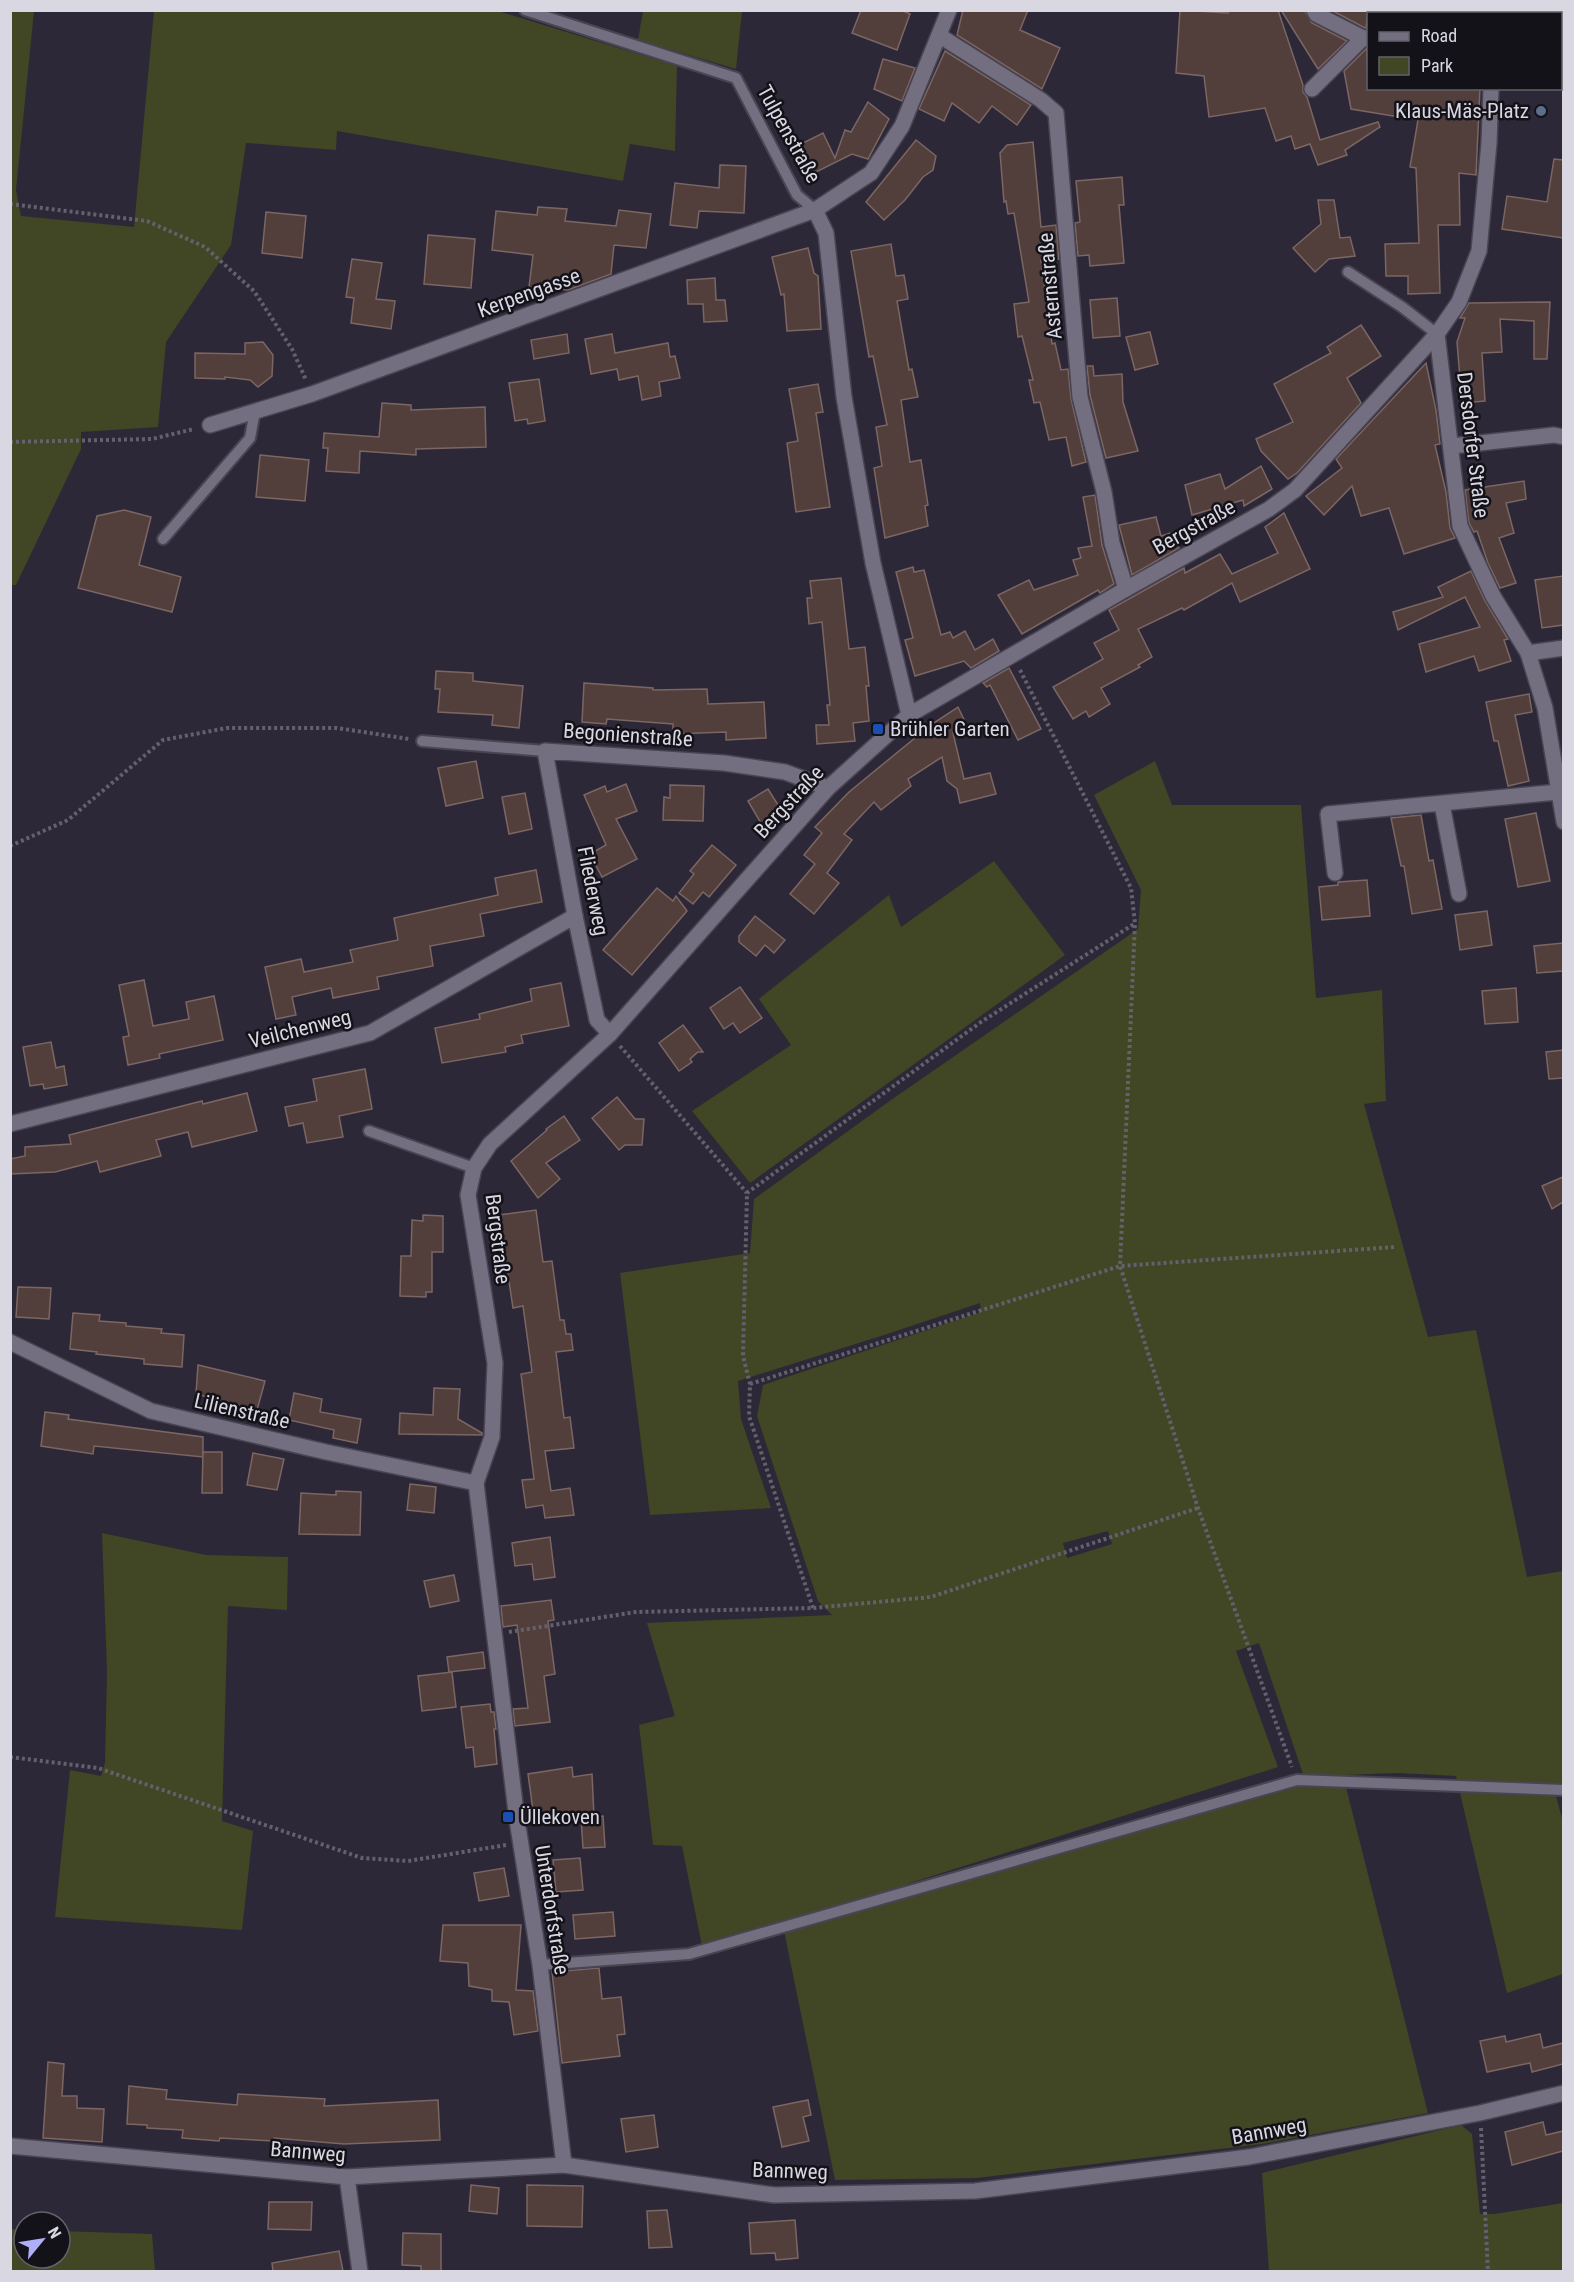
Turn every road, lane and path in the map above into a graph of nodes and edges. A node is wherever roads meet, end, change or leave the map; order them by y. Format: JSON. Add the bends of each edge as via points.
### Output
{"nodes":[{"id":1,"x":525,"y":10,"type":"edge"},
{"id":2,"x":949,"y":10,"type":"edge"},
{"id":3,"x":1314,"y":10,"type":"edge"},
{"id":4,"x":940,"y":36,"type":"junction"},
{"id":5,"x":1366,"y":38,"type":"edge"},
{"id":6,"x":1312,"y":89,"type":"dead end"},
{"id":7,"x":1491,"y":90,"type":"edge"},
{"id":8,"x":10,"y":204,"type":"edge"},
{"id":9,"x":815,"y":210,"type":"junction"},
{"id":10,"x":1348,"y":272,"type":"dead end"},
{"id":11,"x":1437,"y":334,"type":"junction"},
{"id":12,"x":312,"y":394,"type":"junction"},
{"id":13,"x":255,"y":411,"type":"junction"},
{"id":14,"x":210,"y":425,"type":"joint"},
{"id":15,"x":1563,"y":437,"type":"edge"},
{"id":16,"x":10,"y":442,"type":"edge"},
{"id":17,"x":1452,"y":446,"type":"junction"},
{"id":18,"x":163,"y":539,"type":"dead end"},
{"id":19,"x":1126,"y":589,"type":"junction"},
{"id":20,"x":1563,"y":648,"type":"edge"},
{"id":21,"x":1528,"y":653,"type":"junction"},
{"id":22,"x":1012,"y":656,"type":"junction"},
{"id":23,"x":909,"y":715,"type":"junction"},
{"id":24,"x":422,"y":741,"type":"joint"},
{"id":25,"x":545,"y":751,"type":"junction"},
{"id":26,"x":828,"y":788,"type":"junction"},
{"id":27,"x":1558,"y":792,"type":"junction"},
{"id":28,"x":1442,"y":804,"type":"junction"},
{"id":29,"x":1563,"y":822,"type":"edge"},
{"id":30,"x":10,"y":846,"type":"edge"},
{"id":31,"x":1335,"y":873,"type":"dead end"},
{"id":32,"x":1459,"y":894,"type":"dead end"},
{"id":33,"x":575,"y":916,"type":"junction"},
{"id":34,"x":1135,"y":923,"type":"junction"},
{"id":35,"x":610,"y":1034,"type":"junction"},
{"id":36,"x":10,"y":1124,"type":"edge"},
{"id":37,"x":369,"y":1131,"type":"dead end"},
{"id":38,"x":474,"y":1168,"type":"junction"},
{"id":39,"x":747,"y":1193,"type":"junction"},
{"id":40,"x":1395,"y":1247,"type":"dead end"},
{"id":41,"x":1120,"y":1266,"type":"junction"},
{"id":42,"x":10,"y":1342,"type":"edge"},
{"id":43,"x":750,"y":1384,"type":"junction"},
{"id":44,"x":476,"y":1483,"type":"junction"},
{"id":45,"x":1198,"y":1508,"type":"junction"},
{"id":46,"x":813,"y":1608,"type":"junction"},
{"id":47,"x":494,"y":1635,"type":"junction"},
{"id":48,"x":10,"y":1757,"type":"edge"},
{"id":49,"x":1297,"y":1780,"type":"junction"},
{"id":50,"x":1563,"y":1790,"type":"edge"},
{"id":51,"x":520,"y":1842,"type":"junction"},
{"id":52,"x":540,"y":1965,"type":"junction"},
{"id":53,"x":1563,"y":2093,"type":"edge"},
{"id":54,"x":1480,"y":2113,"type":"junction"},
{"id":55,"x":10,"y":2146,"type":"edge"},
{"id":56,"x":564,"y":2165,"type":"junction"},
{"id":57,"x":347,"y":2177,"type":"junction"},
{"id":58,"x":360,"y":2271,"type":"edge"},
{"id":59,"x":1488,"y":2271,"type":"edge"}],
"edges":[{"from":1,"to":9,"type":"lane","name":"Tulpenstraße","via":[[736,78],[797,195]]},
{"from":2,"to":4,"type":"street","name":"Kerpengasse"},
{"from":3,"to":5,"type":"street","via":[[1316,15]]},
{"from":4,"to":9,"type":"street","name":"Kerpengasse","via":[[902,126],[872,173]]},
{"from":4,"to":19,"type":"street","name":"Asternstraße","via":[[1056,113],[1080,397]]},
{"from":5,"to":6,"type":"street"},
{"from":7,"to":11,"type":"street","name":"Bergstraße","via":[[1479,251],[1459,302]]},
{"from":8,"to":12,"type":"path","via":[[147,221],[205,248],[254,291],[292,349]]},
{"from":9,"to":12,"type":"street","name":"Kerpengasse"},
{"from":9,"to":23,"type":"street","via":[[825,233],[844,397],[873,563]]},
{"from":10,"to":11,"type":"lane"},
{"from":11,"to":17,"type":"street","name":"Dersdorfer Straße"},
{"from":11,"to":19,"type":"street","name":"Bergstraße","via":[[1295,490],[1269,509]]},
{"from":12,"to":13,"type":"street","name":"Kerpengasse"},
{"from":13,"to":14,"type":"street","name":"Kerpengasse"},
{"from":13,"to":18,"type":"lane","via":[[250,438]]},
{"from":14,"to":16,"type":"path","via":[[152,439]]},
{"from":15,"to":17,"type":"street"},
{"from":17,"to":21,"type":"street","name":"Dersdorfer Straße","via":[[1460,526],[1493,596]]},
{"from":19,"to":22,"type":"street","name":"Bergstraße"},
{"from":20,"to":21,"type":"street"},
{"from":21,"to":27,"type":"street","name":"Dersdorfer Straße","via":[[1545,708]]},
{"from":22,"to":23,"type":"street","name":"Bergstraße"},
{"from":22,"to":34,"type":"path","via":[[1131,888]]},
{"from":23,"to":26,"type":"street","name":"Bergstraße"},
{"from":24,"to":25,"type":"lane","name":"Begonienstraße"},
{"from":24,"to":30,"type":"path","via":[[337,729],[227,728],[163,740],[69,820]]},
{"from":25,"to":26,"type":"street","name":"Begonienstraße","via":[[724,763],[785,772]]},
{"from":25,"to":33,"type":"street","name":"Fliederweg"},
{"from":26,"to":35,"type":"street","name":"Bergstraße"},
{"from":27,"to":28,"type":"street"},
{"from":27,"to":29,"type":"street","name":"Dersdorfer Straße"},
{"from":28,"to":31,"type":"street","via":[[1328,814]]},
{"from":28,"to":32,"type":"street"},
{"from":33,"to":35,"type":"street","name":"Fliederweg","via":[[597,1020]]},
{"from":33,"to":36,"type":"street","name":"Veilchenweg","via":[[370,1033]]},
{"from":34,"to":39,"type":"path","via":[[981,1022]]},
{"from":34,"to":41,"type":"path"},
{"from":35,"to":38,"type":"street","name":"Bergstraße","via":[[490,1144]]},
{"from":35,"to":39,"type":"path"},
{"from":37,"to":38,"type":"lane"},
{"from":38,"to":44,"type":"street","name":"Bergstraße","via":[[468,1195],[495,1363],[492,1437]]},
{"from":39,"to":43,"type":"path","via":[[744,1356]]},
{"from":40,"to":41,"type":"path"},
{"from":41,"to":43,"type":"path"},
{"from":41,"to":45,"type":"path"},
{"from":42,"to":44,"type":"street","name":"Lilienstraße","via":[[152,1411]]},
{"from":43,"to":46,"type":"path","via":[[750,1416]]},
{"from":44,"to":47,"type":"street","name":"Unterdorfstraße"},
{"from":45,"to":46,"type":"path","via":[[931,1597]]},
{"from":45,"to":49,"type":"path"},
{"from":46,"to":47,"type":"path","via":[[636,1612]]},
{"from":47,"to":51,"type":"street","name":"Unterdorfstraße"},
{"from":48,"to":51,"type":"path","via":[[98,1768],[362,1858],[408,1861]]},
{"from":49,"to":50,"type":"lane"},
{"from":49,"to":52,"type":"lane","via":[[689,1954]]},
{"from":51,"to":52,"type":"street","name":"Unterdorfstraße"},
{"from":52,"to":56,"type":"street","name":"Unterdorfstraße"},
{"from":53,"to":54,"type":"street","name":"Bannweg"},
{"from":54,"to":56,"type":"street","name":"Bannweg","via":[[1249,2157],[975,2192],[774,2195]]},
{"from":54,"to":59,"type":"path"},
{"from":55,"to":57,"type":"street","name":"Bannweg"},
{"from":56,"to":57,"type":"street","name":"Bannweg"},
{"from":57,"to":58,"type":"street"}]}
